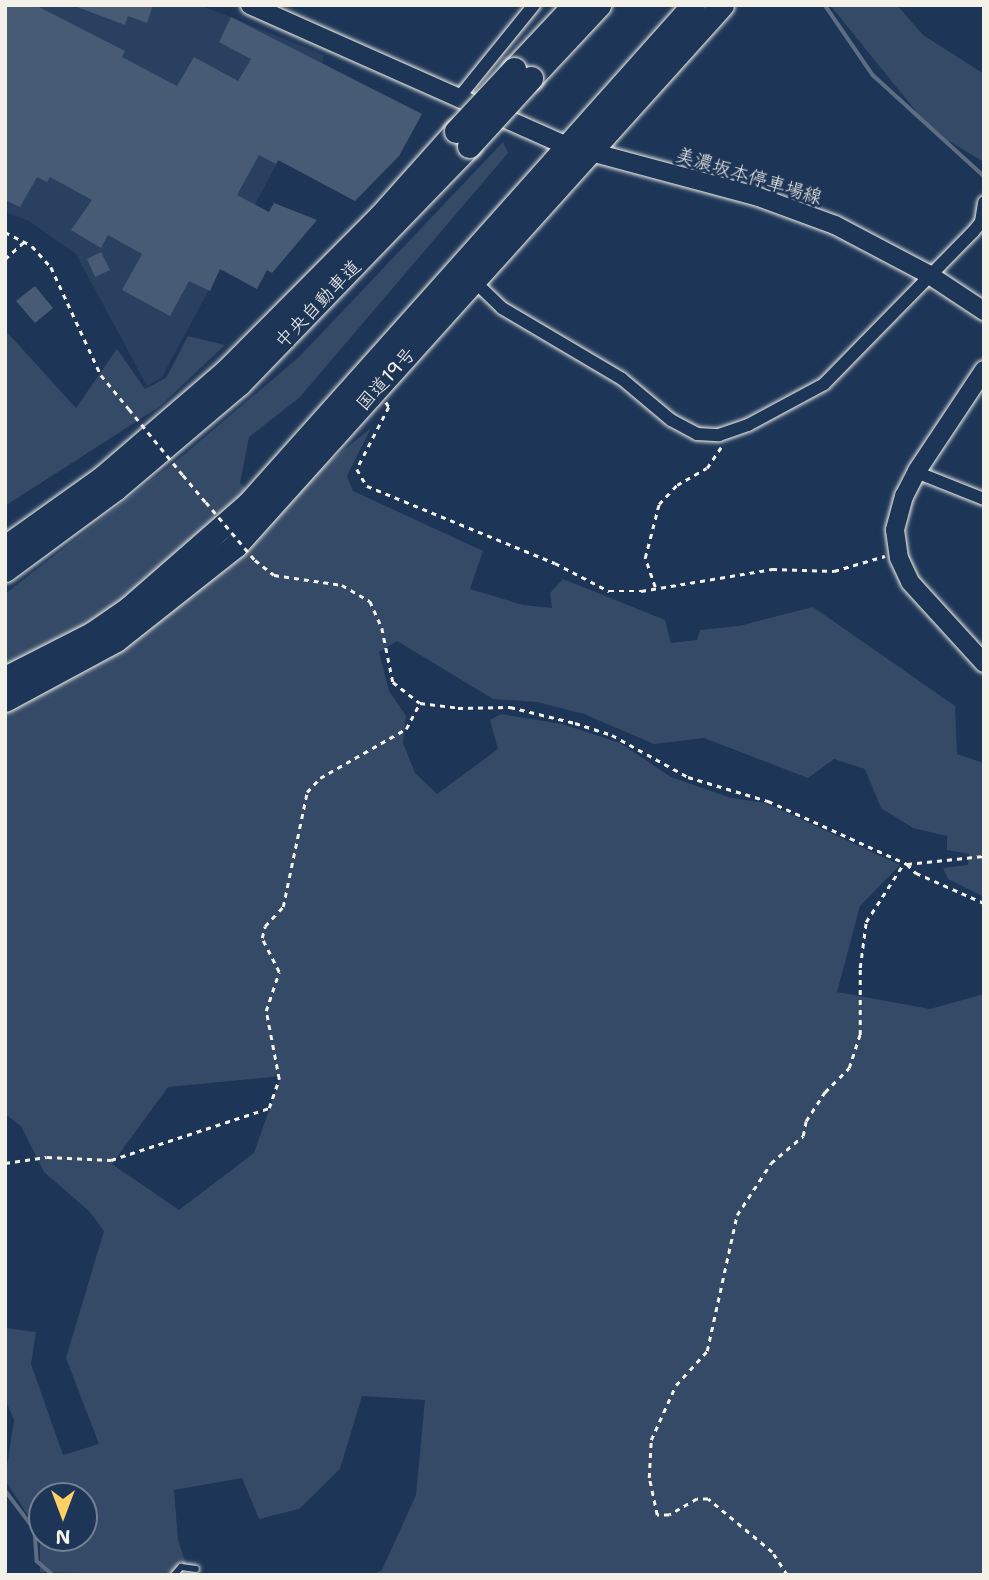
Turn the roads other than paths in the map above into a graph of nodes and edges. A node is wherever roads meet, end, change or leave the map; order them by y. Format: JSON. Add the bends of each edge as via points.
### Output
{"nodes":[{"id":1,"x":250,"y":5,"type":"edge"},
{"id":2,"x":534,"y":5,"type":"edge"},
{"id":3,"x":574,"y":5,"type":"edge"},
{"id":4,"x":599,"y":5,"type":"edge"},
{"id":5,"x":693,"y":5,"type":"edge"},
{"id":6,"x":722,"y":5,"type":"edge"},
{"id":7,"x":523,"y":73,"type":"junction"},
{"id":8,"x":461,"y":95,"type":"junction"},
{"id":9,"x":462,"y":139,"type":"junction"},
{"id":10,"x":565,"y":145,"type":"junction"},
{"id":11,"x":589,"y":152,"type":"junction"},
{"id":12,"x":984,"y":202,"type":"edge"},
{"id":13,"x":928,"y":274,"type":"junction"},
{"id":14,"x":473,"y":280,"type":"junction"},
{"id":15,"x":984,"y":311,"type":"edge"},
{"id":16,"x":984,"y":370,"type":"edge"},
{"id":17,"x":916,"y":472,"type":"junction"},
{"id":18,"x":984,"y":499,"type":"edge"},
{"id":19,"x":5,"y":547,"type":"edge"},
{"id":20,"x":5,"y":570,"type":"edge"},
{"id":21,"x":984,"y":663,"type":"edge"},
{"id":22,"x":5,"y":678,"type":"edge"},
{"id":23,"x":5,"y":700,"type":"edge"},
{"id":24,"x":196,"y":1569,"type":"dead end"},
{"id":25,"x":174,"y":1575,"type":"edge"}],
"edges":[{"from":1,"to":8,"type":"street","name":"美濃坂本停車場線"},
{"from":2,"to":8,"type":"street"},
{"from":3,"to":7,"type":"highway","name":"中央自動車道"},
{"from":4,"to":7,"type":"highway","name":"中央自動車道"},
{"from":5,"to":10,"type":"highway","name":"国道19号"},
{"from":6,"to":11,"type":"highway","name":"国道19号"},
{"from":7,"to":9,"type":"highway","name":"中央自動車道","bridge":true},
{"from":8,"to":10,"type":"street","name":"美濃坂本停車場線"},
{"from":9,"to":19,"type":"highway","name":"中央自動車道","via":[[226,371],[103,477]]},
{"from":9,"to":20,"type":"highway","name":"中央自動車道","via":[[239,384],[115,489]]},
{"from":10,"to":11,"type":"street","name":"美濃坂本停車場線"},
{"from":10,"to":22,"type":"highway","name":"国道19号","via":[[230,522],[120,614]]},
{"from":11,"to":13,"type":"street","name":"美濃坂本停車場線","via":[[793,208],[865,239]]},
{"from":11,"to":14,"type":"highway","name":"国道19号"},
{"from":12,"to":13,"type":"street","via":[[981,222]]},
{"from":13,"to":14,"type":"street","via":[[824,384],[748,425],[719,435],[697,434],[671,420],[622,379],[502,308]]},
{"from":13,"to":15,"type":"street","name":"美濃坂本停車場線"},
{"from":14,"to":23,"type":"highway","name":"国道19号","via":[[234,546],[116,640]]},
{"from":16,"to":17,"type":"street"},
{"from":17,"to":18,"type":"street"},
{"from":17,"to":21,"type":"street","via":[[897,519],[898,553],[918,593]]},
{"from":24,"to":25,"type":"lane","via":[[181,1567]]}]}
